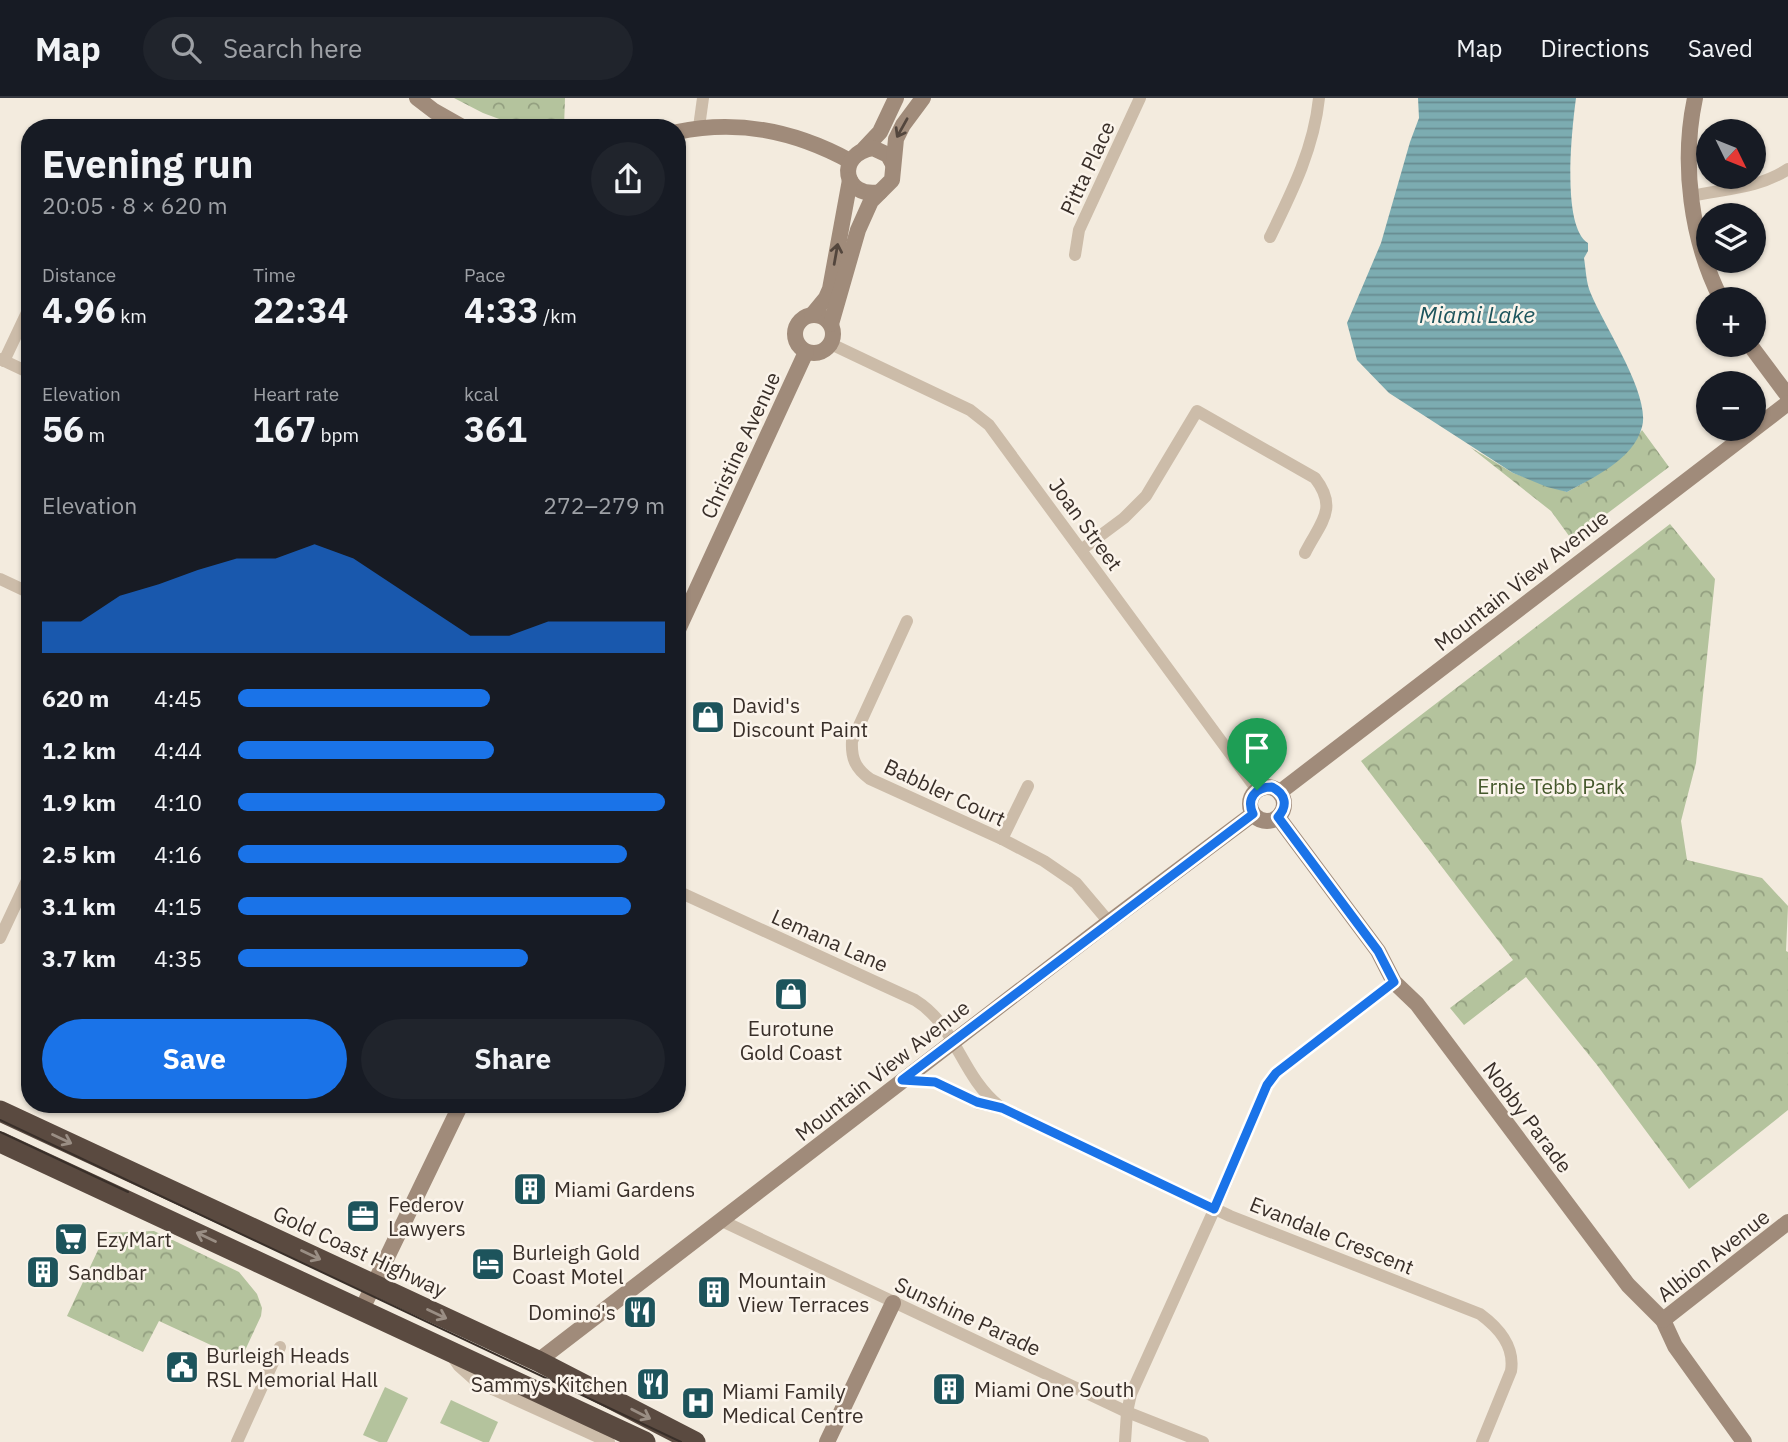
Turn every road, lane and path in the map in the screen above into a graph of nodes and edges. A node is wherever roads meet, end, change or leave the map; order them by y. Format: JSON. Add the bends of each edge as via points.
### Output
{"nodes":[{"id":1,"x":417,"y":98,"type":"edge"},
{"id":2,"x":703,"y":98,"type":"edge"},
{"id":3,"x":896,"y":98,"type":"edge"},
{"id":4,"x":923,"y":98,"type":"edge"},
{"id":5,"x":1140,"y":98,"type":"edge"},
{"id":6,"x":1319,"y":98,"type":"edge"},
{"id":7,"x":1695,"y":98,"type":"edge"},
{"id":8,"x":446,"y":119,"type":"edge"},
{"id":9,"x":699,"y":127,"type":"junction"},
{"id":10,"x":686,"y":130,"type":"edge"},
{"id":11,"x":864,"y":149,"type":"junction"},
{"id":12,"x":850,"y":161,"type":"junction"},
{"id":13,"x":893,"y":164,"type":"junction"},
{"id":14,"x":1788,"y":169,"type":"edge"},
{"id":15,"x":850,"y":180,"type":"junction"},
{"id":16,"x":880,"y":192,"type":"junction"},
{"id":17,"x":1692,"y":196,"type":"junction"},
{"id":18,"x":1270,"y":237,"type":"dead end"},
{"id":19,"x":1075,"y":255,"type":"dead end"},
{"id":20,"x":1715,"y":287,"type":"edge"},
{"id":21,"x":811,"y":315,"type":"junction"},
{"id":22,"x":21,"y":323,"type":"edge"},
{"id":23,"x":831,"y":324,"type":"junction"},
{"id":24,"x":831,"y":344,"type":"junction"},
{"id":25,"x":806,"y":352,"type":"junction"},
{"id":26,"x":1759,"y":357,"type":"edge"},
{"id":27,"x":2,"y":360,"type":"edge"},
{"id":28,"x":21,"y":369,"type":"edge"},
{"id":29,"x":1788,"y":396,"type":"edge"},
{"id":30,"x":1788,"y":403,"type":"edge"},
{"id":31,"x":1081,"y":550,"type":"junction"},
{"id":32,"x":1305,"y":553,"type":"dead end"},
{"id":33,"x":0,"y":579,"type":"edge"},
{"id":34,"x":21,"y":589,"type":"edge"},
{"id":35,"x":686,"y":612,"type":"edge"},
{"id":36,"x":907,"y":621,"type":"dead end"},
{"id":37,"x":1028,"y":786,"type":"dead end"},
{"id":38,"x":1257,"y":790,"type":"junction"},
{"id":39,"x":1280,"y":792,"type":"junction"},
{"id":40,"x":1253,"y":814,"type":"junction"},
{"id":41,"x":1278,"y":817,"type":"junction"},
{"id":42,"x":1002,"y":839,"type":"junction"},
{"id":43,"x":21,"y":892,"type":"edge"},
{"id":44,"x":686,"y":895,"type":"edge"},
{"id":45,"x":1108,"y":922,"type":"junction"},
{"id":46,"x":0,"y":938,"type":"edge"},
{"id":47,"x":1394,"y":982,"type":"junction"},
{"id":48,"x":952,"y":1042,"type":"junction"},
{"id":49,"x":902,"y":1080,"type":"junction"},
{"id":50,"x":1002,"y":1108,"type":"junction"},
{"id":51,"x":0,"y":1111,"type":"edge"},
{"id":52,"x":457,"y":1113,"type":"edge"},
{"id":53,"x":0,"y":1143,"type":"edge"},
{"id":54,"x":1214,"y":1209,"type":"junction"},
{"id":55,"x":720,"y":1220,"type":"junction"},
{"id":56,"x":1788,"y":1222,"type":"edge"},
{"id":57,"x":375,"y":1285,"type":"junction"},
{"id":58,"x":893,"y":1303,"type":"junction"},
{"id":59,"x":362,"y":1309,"type":"junction"},
{"id":60,"x":1663,"y":1320,"type":"junction"},
{"id":61,"x":280,"y":1347,"type":"dead end"},
{"id":62,"x":448,"y":1350,"type":"junction"},
{"id":63,"x":538,"y":1361,"type":"junction"},
{"id":64,"x":1127,"y":1412,"type":"junction"},
{"id":65,"x":237,"y":1442,"type":"edge"},
{"id":66,"x":609,"y":1442,"type":"edge"},
{"id":67,"x":645,"y":1442,"type":"edge"},
{"id":68,"x":695,"y":1442,"type":"edge"},
{"id":69,"x":827,"y":1442,"type":"edge"},
{"id":70,"x":1125,"y":1442,"type":"edge"},
{"id":71,"x":1203,"y":1442,"type":"edge"},
{"id":72,"x":1482,"y":1442,"type":"edge"},
{"id":73,"x":1744,"y":1442,"type":"edge"}],
"edges":[{"from":1,"to":8,"type":"street"},
{"from":2,"to":9,"type":"street"},
{"from":3,"to":11,"type":"street","via":[[880,132]]},
{"from":4,"to":13,"type":"street","one_way":true,"via":[[900,132]]},
{"from":5,"to":19,"type":"street","name":"Pitta Place","via":[[1079,230]]},
{"from":6,"to":18,"type":"street","via":[[1316,128],[1297,182]]},
{"from":7,"to":17,"type":"street","via":[[1689,158]]},
{"from":9,"to":10,"type":"street"},
{"from":9,"to":12,"type":"street","via":[[728,125],[785,133]]},
{"from":11,"to":12,"type":"street"},
{"from":11,"to":13,"type":"street","via":[[880,150]]},
{"from":12,"to":15,"type":"street"},
{"from":13,"to":16,"type":"street","via":[[892,180]]},
{"from":14,"to":17,"type":"street","via":[[1755,184]]},
{"from":15,"to":16,"type":"street","via":[[861,192]]},
{"from":21,"to":15,"type":"street","one_way":true,"via":[[830,289]]},
{"from":16,"to":23,"type":"street","via":[[858,230]]},
{"from":17,"to":20,"type":"street","via":[[1698,238]]},
{"from":21,"to":23,"type":"street"},
{"from":21,"to":25,"type":"street","via":[[800,321],[795,332],[797,344]]},
{"from":22,"to":27,"type":"street"},
{"from":23,"to":24,"type":"street"},
{"from":24,"to":25,"type":"street","via":[[823,352]]},
{"from":24,"to":31,"type":"street","name":"Joan Street","via":[[970,410],[989,425]]},
{"from":25,"to":35,"type":"street","name":"Christine Avenue"},
{"from":26,"to":29,"type":"street"},
{"from":27,"to":28,"type":"street"},
{"from":30,"to":39,"type":"street","name":"Mountain View Avenue"},
{"from":31,"to":32,"type":"street","via":[[1146,496],[1197,411],[1315,478],[1325,491],[1328,506]]},
{"from":31,"to":38,"type":"street","name":"Joan Street"},
{"from":33,"to":34,"type":"street"},
{"from":36,"to":42,"type":"street","name":"Babbler Court","via":[[852,741],[853,761],[870,779]]},
{"from":37,"to":42,"type":"street"},
{"from":38,"to":39,"type":"street","via":[[1272,787]]},
{"from":38,"to":40,"type":"street","via":[[1251,799]]},
{"from":39,"to":41,"type":"street","via":[[1284,807]]},
{"from":40,"to":41,"type":"street","via":[[1263,821]]},
{"from":40,"to":45,"type":"street","name":"Mountain View Avenue"},
{"from":41,"to":47,"type":"street","name":"Nobby Parade","via":[[1378,951]]},
{"from":42,"to":45,"type":"street","name":"Babbler Court","via":[[1069,877]]},
{"from":43,"to":46,"type":"street"},
{"from":44,"to":48,"type":"street","name":"Lemana Lane","via":[[915,1000],[936,1014]]},
{"from":45,"to":48,"type":"street","name":"Mountain View Avenue"},
{"from":47,"to":54,"type":"street","via":[[1276,1073]]},
{"from":47,"to":60,"type":"street","name":"Nobby Parade","via":[[1417,1004],[1628,1285]]},
{"from":48,"to":49,"type":"street","name":"Mountain View Avenue"},
{"from":48,"to":50,"type":"street","name":"Evandale Crescent","via":[[977,1084]]},
{"from":49,"to":50,"type":"street","name":"Evandale Crescent","via":[[935,1082]]},
{"from":49,"to":55,"type":"street","name":"Mountain View Avenue"},
{"from":50,"to":54,"type":"street","name":"Evandale Crescent"},
{"from":51,"to":57,"type":"highway","name":"Gold Coast Highway","one_way":true},
{"from":52,"to":57,"type":"street"},
{"from":59,"to":53,"type":"highway","one_way":true},
{"from":54,"to":64,"type":"street","via":[[1168,1307]]},
{"from":54,"to":72,"type":"street","name":"Evandale Crescent","via":[[1493,1323],[1513,1359]]},
{"from":55,"to":58,"type":"street","name":"Sunshine Parade"},
{"from":55,"to":63,"type":"street","name":"Mountain View Avenue"},
{"from":56,"to":60,"type":"street","name":"Albion Avenue"},
{"from":57,"to":59,"type":"street"},
{"from":57,"to":63,"type":"highway","name":"Gold Coast Highway","one_way":true},
{"from":58,"to":64,"type":"street","name":"Sunshine Parade"},
{"from":58,"to":69,"type":"street"},
{"from":59,"to":62,"type":"highway"},
{"from":60,"to":73,"type":"street","name":"Nobby Parade","via":[[1675,1346]]},
{"from":61,"to":65,"type":"street"},
{"from":62,"to":66,"type":"street","via":[[477,1382]]},
{"from":62,"to":67,"type":"highway"},
{"from":63,"to":68,"type":"highway","name":"Gold Coast Highway","one_way":true},
{"from":64,"to":70,"type":"street"},
{"from":64,"to":71,"type":"street","name":"Sunshine Parade"}]}
